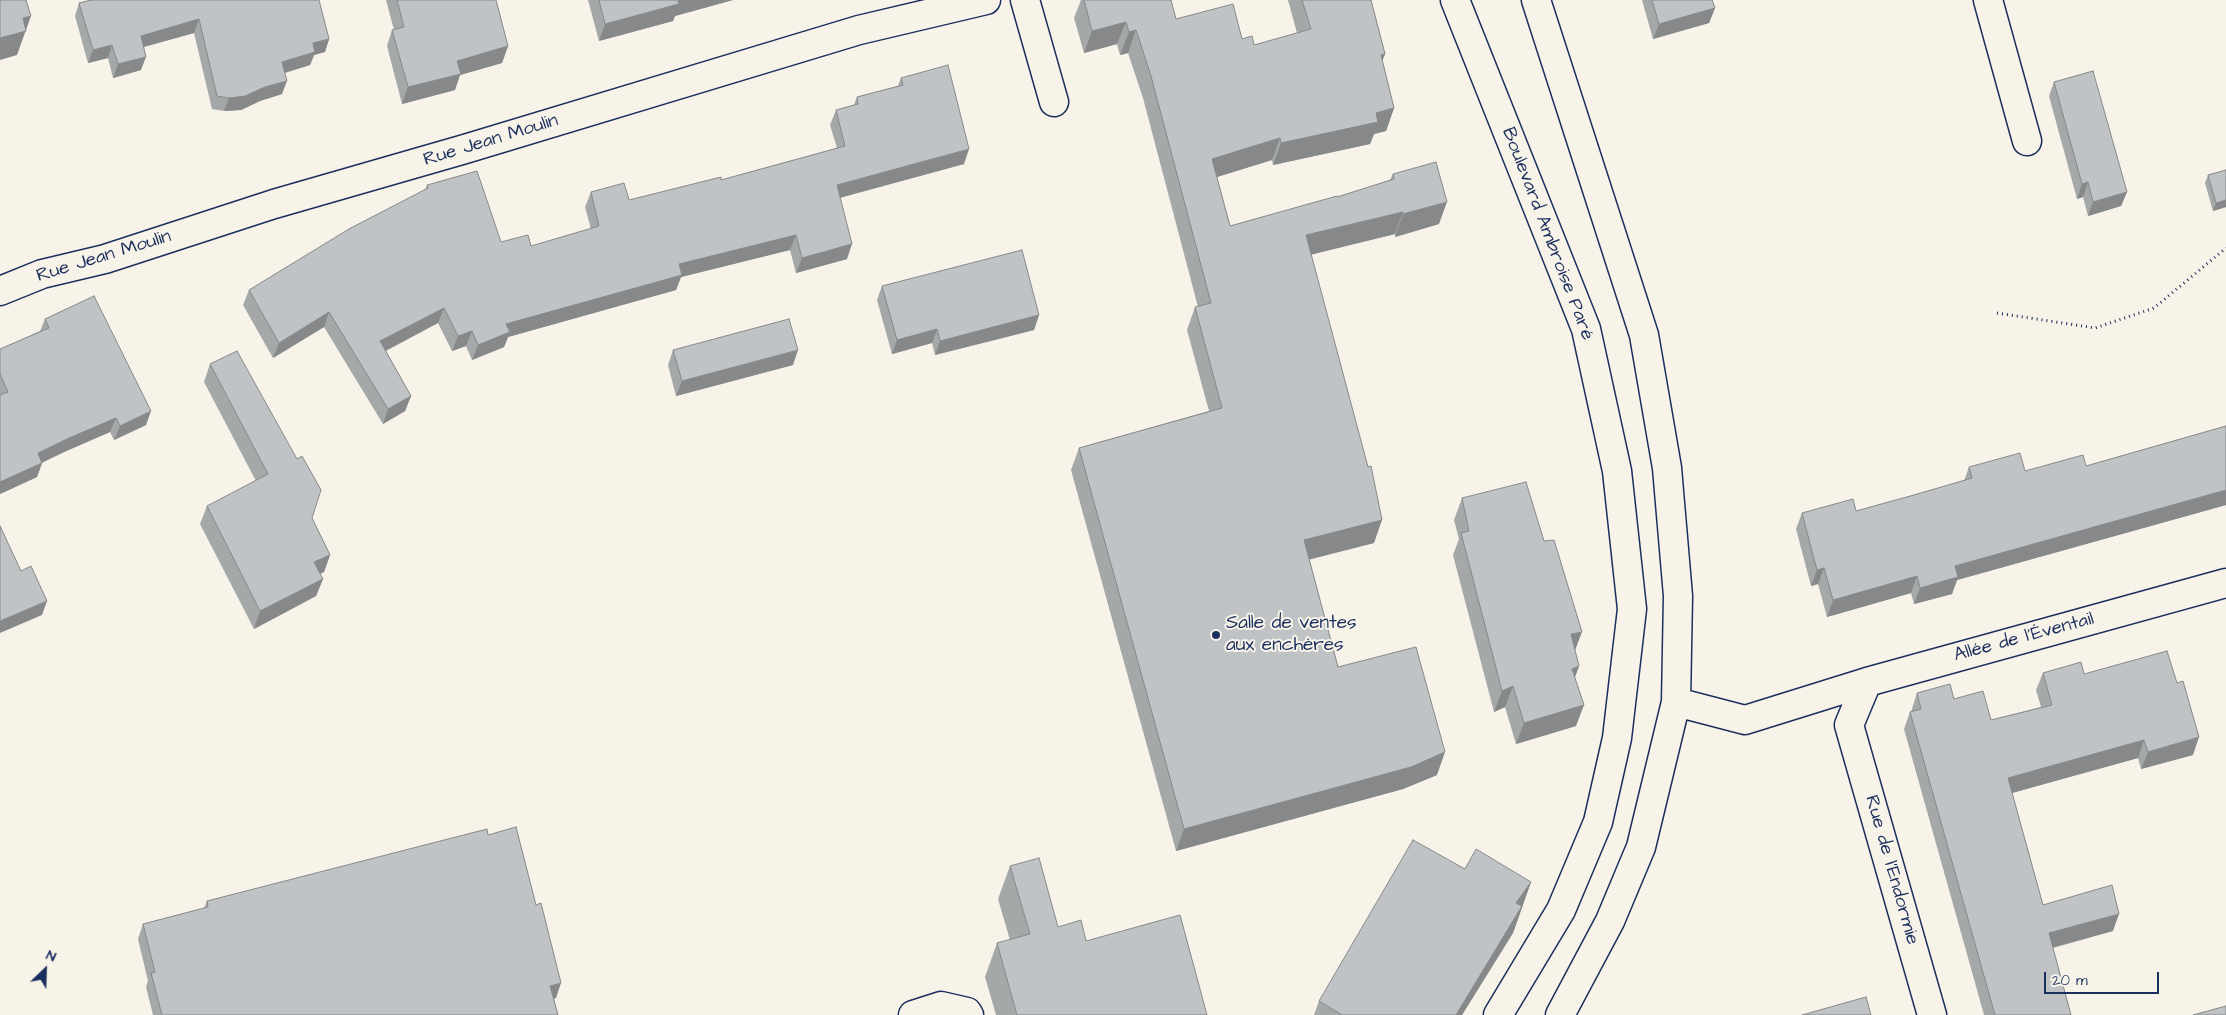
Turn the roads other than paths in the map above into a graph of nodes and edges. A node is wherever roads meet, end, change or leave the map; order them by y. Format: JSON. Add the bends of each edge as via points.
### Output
{"nodes":[{"id":1,"x":986,"y":0,"type":"edge"},
{"id":2,"x":1025,"y":0,"type":"edge"},
{"id":3,"x":1455,"y":0,"type":"edge"},
{"id":4,"x":1536,"y":0,"type":"edge"},
{"id":5,"x":1988,"y":0,"type":"edge"},
{"id":6,"x":1054,"y":102,"type":"dead end"},
{"id":7,"x":2027,"y":141,"type":"dead end"},
{"id":8,"x":0,"y":291,"type":"edge"},
{"id":9,"x":2226,"y":583,"type":"edge"},
{"id":10,"x":1867,"y":682,"type":"junction"},
{"id":11,"x":1676,"y":702,"type":"junction"},
{"id":12,"x":913,"y":1015,"type":"edge"},
{"id":13,"x":969,"y":1015,"type":"edge"},
{"id":14,"x":1498,"y":1015,"type":"edge"},
{"id":15,"x":1560,"y":1015,"type":"edge"},
{"id":16,"x":1932,"y":1015,"type":"edge"}],
"edges":[{"from":1,"to":8,"type":"street","name":"Rue Jean Moulin","via":[[850,32],[274,204],[105,259],[42,274]]},
{"from":2,"to":6,"type":"street"},
{"from":3,"to":14,"type":"street","name":"Boulevard Ambroise Paré","via":[[1586,329],[1616,471],[1632,609],[1617,738],[1598,822],[1561,910]]},
{"from":4,"to":11,"type":"street","via":[[1644,335],[1668,488],[1678,596]]},
{"from":5,"to":7,"type":"street"},
{"from":9,"to":10,"type":"street","name":"Allée de l'Éventail"},
{"from":10,"to":11,"type":"street","name":"Allée de l'Éventail","via":[[1745,720]]},
{"from":10,"to":16,"type":"street","name":"Rue de l'Endormie","via":[[1849,725]]},
{"from":11,"to":15,"type":"street","via":[[1641,847],[1610,921]]},
{"from":12,"to":13,"type":"street","via":[[942,1006]]}]}
